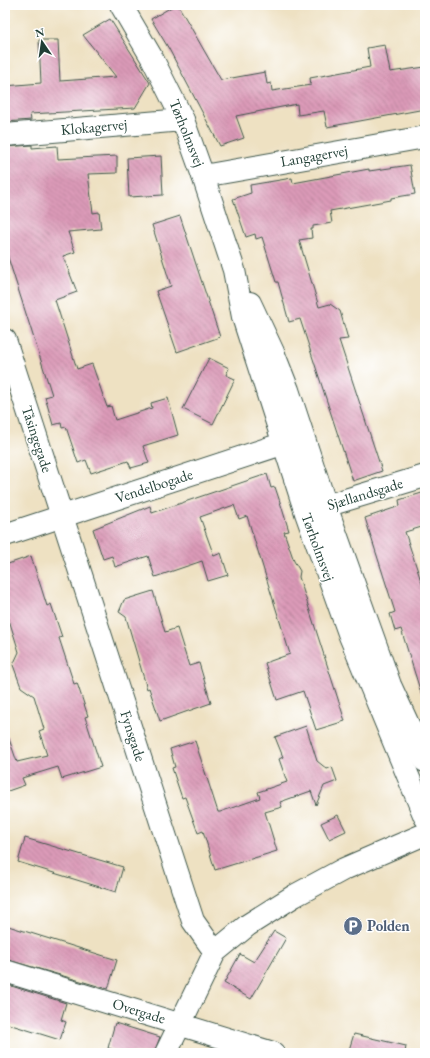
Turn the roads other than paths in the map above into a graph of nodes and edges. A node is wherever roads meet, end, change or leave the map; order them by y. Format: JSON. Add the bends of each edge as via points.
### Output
{"nodes":[{"id":1,"x":121,"y":5,"type":"edge"},
{"id":2,"x":183,"y":120,"type":"junction"},
{"id":3,"x":5,"y":134,"type":"edge"},
{"id":4,"x":425,"y":137,"type":"edge"},
{"id":5,"x":204,"y":176,"type":"junction"},
{"id":6,"x":5,"y":340,"type":"edge"},
{"id":7,"x":294,"y":440,"type":"junction"},
{"id":8,"x":425,"y":476,"type":"edge"},
{"id":9,"x":326,"y":506,"type":"junction"},
{"id":10,"x":306,"y":513,"type":"junction"},
{"id":11,"x":61,"y":516,"type":"junction"},
{"id":12,"x":5,"y":535,"type":"edge"},
{"id":13,"x":425,"y":761,"type":"edge"},
{"id":14,"x":425,"y":817,"type":"edge"},
{"id":15,"x":425,"y":834,"type":"edge"},
{"id":16,"x":214,"y":952,"type":"junction"},
{"id":17,"x":5,"y":971,"type":"edge"},
{"id":18,"x":179,"y":1023,"type":"junction"},
{"id":19,"x":166,"y":1053,"type":"edge"},
{"id":20,"x":273,"y":1053,"type":"edge"}],
"edges":[{"from":1,"to":2,"type":"street","name":"Tørholmsvej","via":[[152,58]]},
{"from":2,"to":3,"type":"street","name":"Klokagervej"},
{"from":2,"to":5,"type":"street","name":"Tørholmsvej"},
{"from":4,"to":5,"type":"street","name":"Langagervej"},
{"from":5,"to":7,"type":"street","name":"Tørholmsvej","via":[[234,270],[274,352]]},
{"from":6,"to":11,"type":"street","name":"Tåsingegade"},
{"from":7,"to":9,"type":"street","name":"Tørholmsvej"},
{"from":7,"to":10,"type":"street","name":"Tørholmsvej"},
{"from":7,"to":11,"type":"street","name":"Vendelbogade"},
{"from":8,"to":9,"type":"street","name":"Sjællandsgade"},
{"from":9,"to":10,"type":"street","name":"Sjællandsgade"},
{"from":9,"to":13,"type":"street","name":"Tørholmsvej","via":[[390,685]]},
{"from":10,"to":14,"type":"street","name":"Tørholmsvej","via":[[366,678]]},
{"from":11,"to":12,"type":"street","name":"Vendelbogade"},
{"from":11,"to":16,"type":"street","name":"Fynsgade","via":[[193,921]]},
{"from":15,"to":16,"type":"street","via":[[344,870],[294,896],[248,925]]},
{"from":16,"to":18,"type":"street"},
{"from":17,"to":18,"type":"street","name":"Overgade"},
{"from":18,"to":19,"type":"street"},
{"from":18,"to":20,"type":"street","name":"Overgade"}]}
